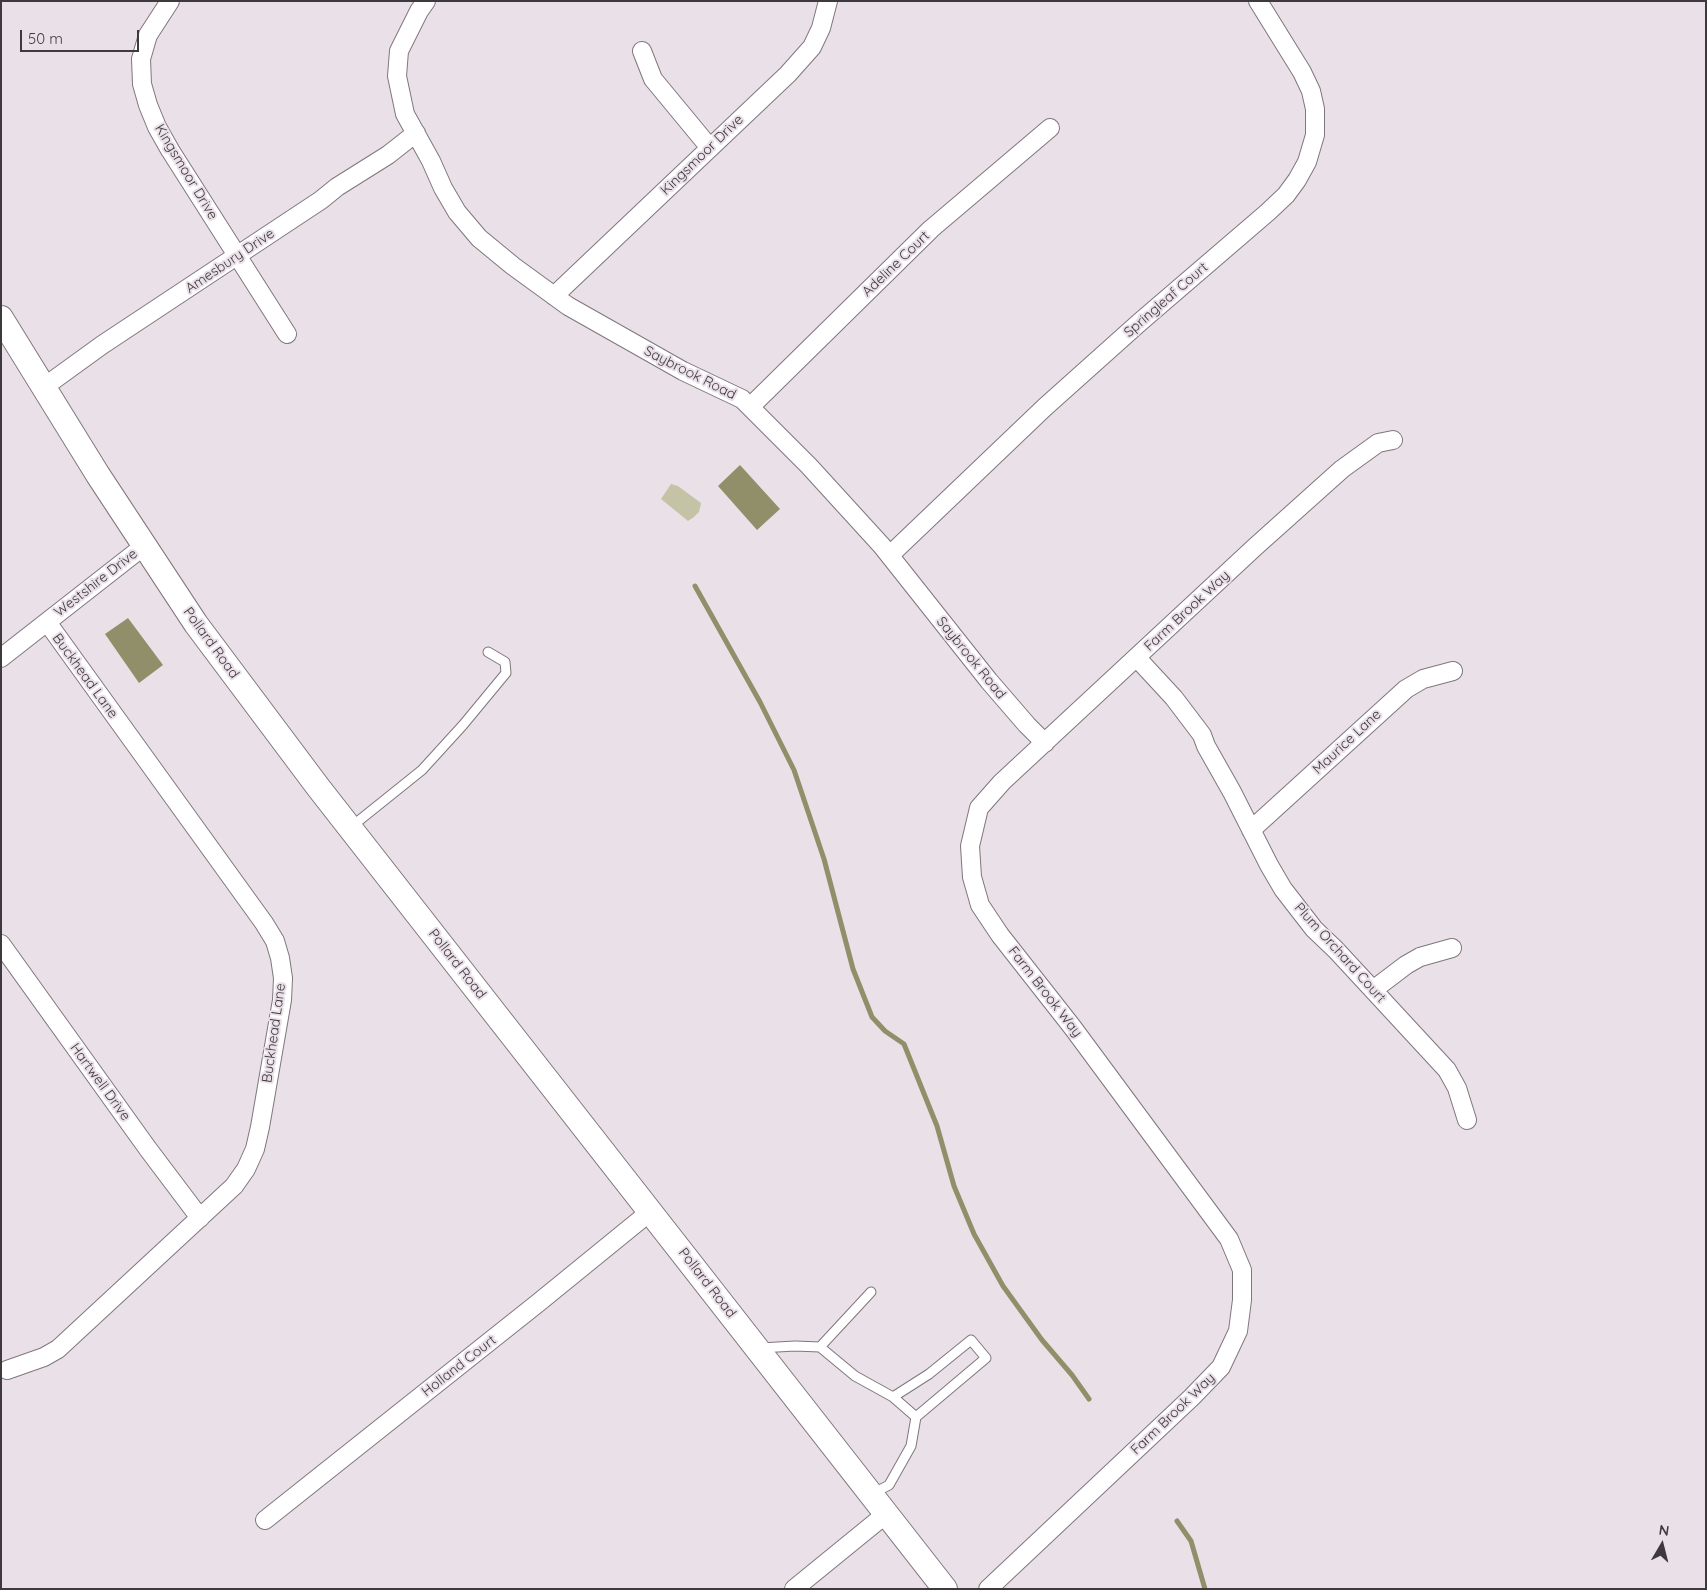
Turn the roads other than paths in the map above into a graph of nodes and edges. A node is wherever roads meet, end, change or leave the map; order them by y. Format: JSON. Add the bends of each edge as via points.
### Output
{"nodes":[{"id":1,"x":170,"y":1,"type":"edge"},
{"id":2,"x":426,"y":1,"type":"edge"},
{"id":3,"x":828,"y":1,"type":"edge"},
{"id":4,"x":1258,"y":1,"type":"edge"},
{"id":5,"x":642,"y":51,"type":"dead end"},
{"id":6,"x":1050,"y":128,"type":"dead end"},
{"id":7,"x":416,"y":134,"type":"junction"},
{"id":8,"x":710,"y":148,"type":"junction"},
{"id":9,"x":238,"y":256,"type":"junction"},
{"id":10,"x":554,"y":296,"type":"junction"},
{"id":11,"x":1,"y":318,"type":"edge"},
{"id":12,"x":287,"y":334,"type":"dead end"},
{"id":13,"x":44,"y":387,"type":"junction"},
{"id":14,"x":750,"y":407,"type":"junction"},
{"id":15,"x":1393,"y":440,"type":"dead end"},
{"id":16,"x":144,"y":546,"type":"junction"},
{"id":17,"x":890,"y":555,"type":"junction"},
{"id":18,"x":47,"y":622,"type":"junction"},
{"id":19,"x":488,"y":652,"type":"dead end"},
{"id":20,"x":1,"y":658,"type":"edge"},
{"id":21,"x":1137,"y":658,"type":"junction"},
{"id":22,"x":1453,"y":671,"type":"dead end"},
{"id":23,"x":1045,"y":743,"type":"junction"},
{"id":24,"x":350,"y":828,"type":"junction"},
{"id":25,"x":1251,"y":830,"type":"junction"},
{"id":26,"x":1,"y":944,"type":"edge"},
{"id":27,"x":1452,"y":948,"type":"dead end"},
{"id":28,"x":1373,"y":990,"type":"junction"},
{"id":29,"x":1467,"y":1120,"type":"dead end"},
{"id":30,"x":651,"y":1211,"type":"junction"},
{"id":31,"x":200,"y":1218,"type":"junction"},
{"id":32,"x":871,"y":1292,"type":"dead end"},
{"id":33,"x":820,"y":1347,"type":"junction"},
{"id":34,"x":758,"y":1348,"type":"junction"},
{"id":35,"x":7,"y":1370,"type":"dead end"},
{"id":36,"x":893,"y":1397,"type":"junction"},
{"id":37,"x":916,"y":1417,"type":"junction"},
{"id":38,"x":872,"y":1494,"type":"junction"},
{"id":39,"x":886,"y":1514,"type":"junction"},
{"id":40,"x":265,"y":1520,"type":"dead end"},
{"id":41,"x":794,"y":1589,"type":"edge"},
{"id":42,"x":945,"y":1589,"type":"edge"},
{"id":43,"x":988,"y":1589,"type":"edge"}],
"edges":[{"from":1,"to":9,"type":"street","name":"Kingsmoor Drive","via":[[148,35],[141,59],[142,84],[157,127]]},
{"from":2,"to":7,"type":"street","name":"Saybrook Road","via":[[399,50],[397,76],[405,114]]},
{"from":3,"to":8,"type":"street","name":"Kingsmoor Drive","via":[[812,48]]},
{"from":4,"to":17,"type":"street","name":"Springleaf Court","via":[[1311,91],[1315,135],[1307,162],[1297,180],[1286,196],[1045,408]]},
{"from":5,"to":8,"type":"street","via":[[653,79]]},
{"from":6,"to":14,"type":"street","name":"Adeline Court","via":[[931,229]]},
{"from":7,"to":9,"type":"street","name":"Amesbury Drive"},
{"from":7,"to":10,"type":"street","name":"Saybrook Road","via":[[457,212],[479,238]]},
{"from":8,"to":10,"type":"street","name":"Kingsmoor Drive"},
{"from":9,"to":12,"type":"street","name":"Kingsmoor Drive"},
{"from":9,"to":13,"type":"street","name":"Amesbury Drive"},
{"from":10,"to":14,"type":"street","name":"Saybrook Road","via":[[648,352],[742,399]]},
{"from":11,"to":13,"type":"street","name":"Pollard Road"},
{"from":13,"to":16,"type":"street","name":"Pollard Road"},
{"from":14,"to":17,"type":"street","name":"Saybrook Road"},
{"from":15,"to":21,"type":"street","name":"Farm Brook Way","via":[[1378,443],[1342,469]]},
{"from":16,"to":18,"type":"street","name":"Westshire Drive"},
{"from":16,"to":24,"type":"street","name":"Pollard Road","via":[[196,624]]},
{"from":17,"to":23,"type":"street","name":"Saybrook Road","via":[[989,681]]},
{"from":18,"to":20,"type":"street","name":"Westshire Drive"},
{"from":18,"to":31,"type":"street","name":"Buckhead Lane","via":[[264,923],[275,941],[280,958],[282,1000],[255,1149],[234,1186]]},
{"from":19,"to":24,"type":"lane","via":[[505,662],[506,673],[422,770]]},
{"from":21,"to":23,"type":"street","name":"Farm Brook Way"},
{"from":21,"to":25,"type":"street","name":"Plum Orchard Court","via":[[1202,734]]},
{"from":22,"to":25,"type":"street","name":"Maurice Lane","via":[[1423,678],[1406,689]]},
{"from":23,"to":43,"type":"street","name":"Farm Brook Way","via":[[979,808],[970,846],[972,877],[980,905],[1229,1239],[1242,1270],[1242,1300],[1238,1331],[1221,1367]]},
{"from":24,"to":30,"type":"street","name":"Pollard Road"},
{"from":25,"to":28,"type":"street","name":"Plum Orchard Court","via":[[1283,889],[1314,928]]},
{"from":26,"to":31,"type":"street","name":"Hartwell Drive"},
{"from":27,"to":28,"type":"street","via":[[1420,957]]},
{"from":28,"to":29,"type":"street","name":"Plum Orchard Court","via":[[1447,1070],[1457,1088]]},
{"from":30,"to":34,"type":"street","name":"Pollard Road"},
{"from":30,"to":40,"type":"street","name":"Holland Court"},
{"from":31,"to":35,"type":"street","name":"Buckhead Lane","via":[[58,1349]]},
{"from":32,"to":33,"type":"lane"},
{"from":33,"to":34,"type":"lane"},
{"from":33,"to":36,"type":"lane","via":[[855,1376]]},
{"from":34,"to":38,"type":"street","name":"Pollard Road"},
{"from":36,"to":37,"type":"lane"},
{"from":36,"to":37,"type":"lane","via":[[929,1374],[971,1340],[986,1358]]},
{"from":37,"to":38,"type":"lane","via":[[912,1446],[889,1485]]},
{"from":38,"to":39,"type":"street","name":"Pollard Road"},
{"from":39,"to":41,"type":"street"},
{"from":39,"to":42,"type":"street","name":"Pollard Road"}]}
